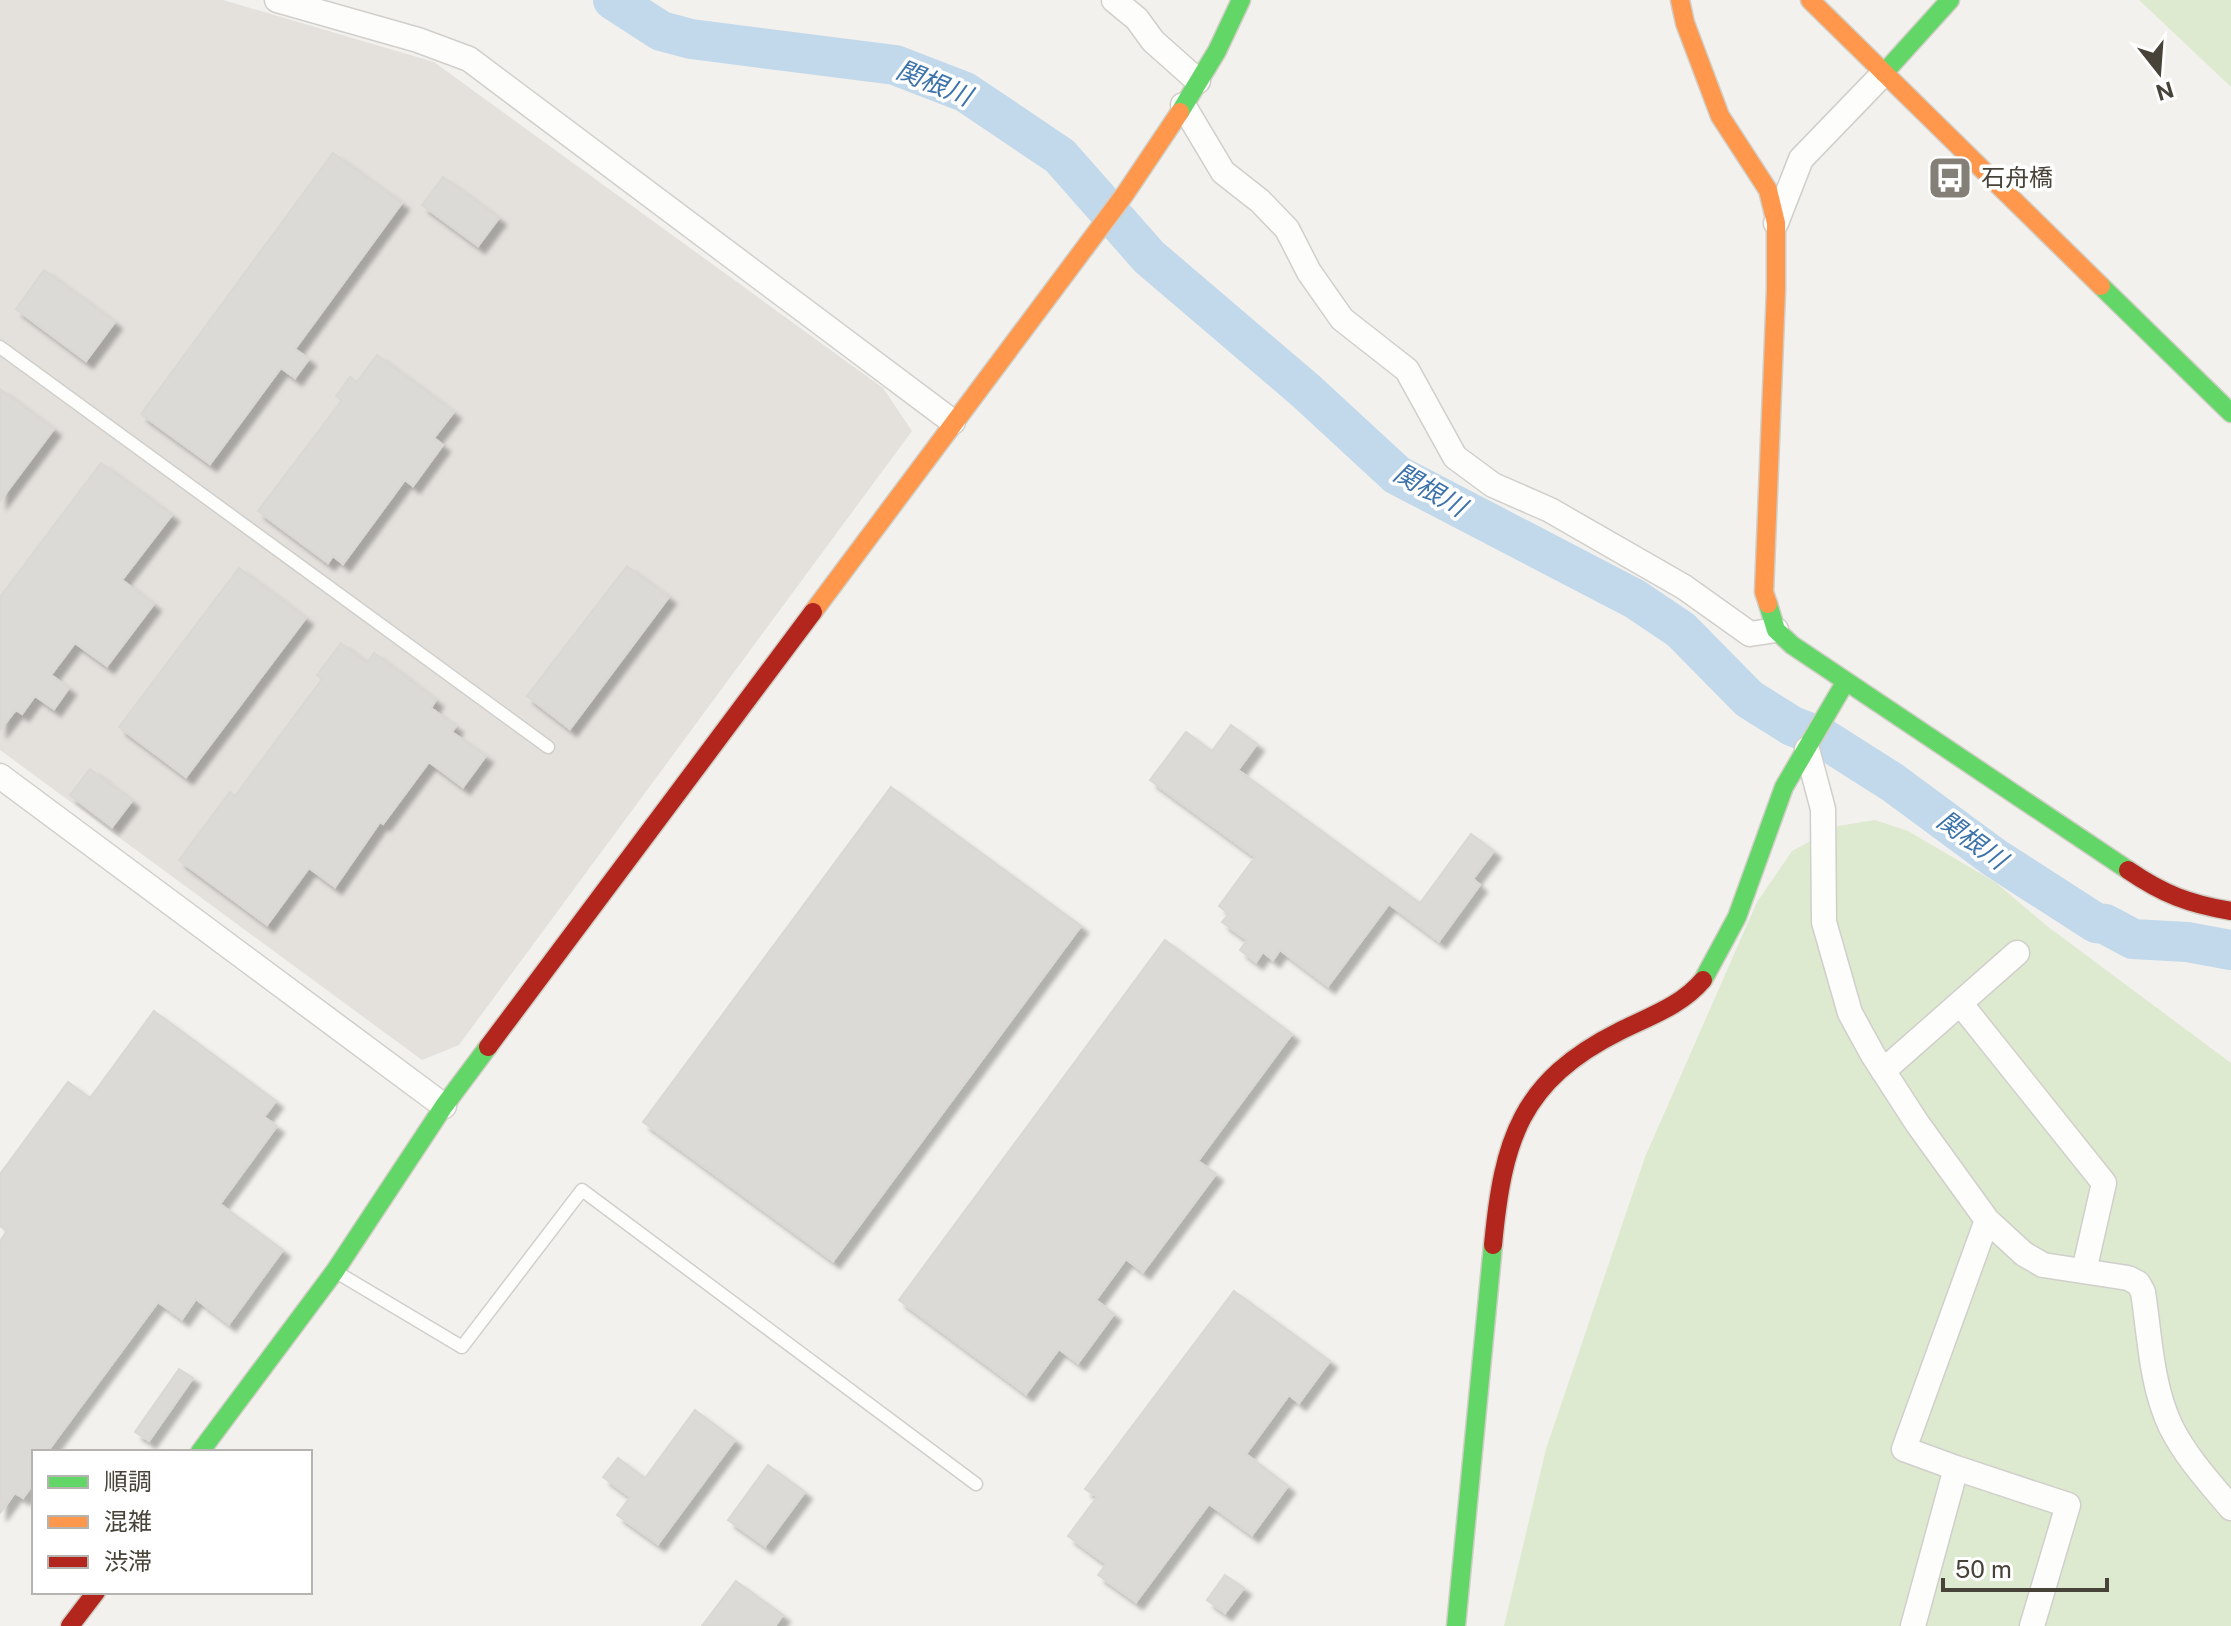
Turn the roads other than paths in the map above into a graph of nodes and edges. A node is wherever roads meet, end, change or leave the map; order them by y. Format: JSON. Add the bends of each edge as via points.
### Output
{"nodes":[{"id":1,"x":277,"y":0,"type":"edge"},
{"id":2,"x":1114,"y":0,"type":"edge"},
{"id":3,"x":1241,"y":0,"type":"edge"},
{"id":4,"x":1680,"y":0,"type":"edge"},
{"id":5,"x":1810,"y":0,"type":"edge"},
{"id":6,"x":1950,"y":0,"type":"edge"},
{"id":7,"x":1884,"y":73,"type":"junction"},
{"id":8,"x":1198,"y":81,"type":"junction"},
{"id":9,"x":1183,"y":105,"type":"junction"},
{"id":10,"x":1776,"y":223,"type":"junction"},
{"id":11,"x":0,"y":347,"type":"edge"},
{"id":12,"x":2231,"y":413,"type":"edge"},
{"id":13,"x":953,"y":422,"type":"junction"},
{"id":14,"x":1776,"y":630,"type":"junction"},
{"id":15,"x":1846,"y":681,"type":"junction"},
{"id":16,"x":548,"y":747,"type":"dead end"},
{"id":17,"x":1807,"y":749,"type":"junction"},
{"id":18,"x":0,"y":776,"type":"edge"},
{"id":19,"x":2231,"y":911,"type":"edge"},
{"id":20,"x":2017,"y":953,"type":"dead end"},
{"id":21,"x":1960,"y":1003,"type":"junction"},
{"id":22,"x":1883,"y":1071,"type":"junction"},
{"id":23,"x":444,"y":1106,"type":"junction"},
{"id":24,"x":1987,"y":1220,"type":"junction"},
{"id":25,"x":335,"y":1271,"type":"junction"},
{"id":26,"x":2084,"y":1271,"type":"junction"},
{"id":27,"x":201,"y":1450,"type":"edge"},
{"id":28,"x":1956,"y":1468,"type":"junction"},
{"id":29,"x":976,"y":1484,"type":"dead end"},
{"id":30,"x":2231,"y":1508,"type":"edge"},
{"id":31,"x":94,"y":1594,"type":"edge"},
{"id":32,"x":70,"y":1626,"type":"edge"},
{"id":33,"x":1456,"y":1626,"type":"edge"},
{"id":34,"x":1913,"y":1626,"type":"edge"},
{"id":35,"x":2032,"y":1626,"type":"edge"}],
"edges":[{"from":1,"to":13,"type":"street","via":[[469,59]]},
{"from":2,"to":8,"type":"street"},
{"from":3,"to":8,"type":"street"},
{"from":4,"to":10,"type":"street","via":[[1720,116],[1768,190]]},
{"from":5,"to":7,"type":"street"},
{"from":6,"to":7,"type":"street"},
{"from":7,"to":10,"type":"street","via":[[1801,159]]},
{"from":7,"to":12,"type":"street"},
{"from":8,"to":9,"type":"street"},
{"from":9,"to":13,"type":"street","via":[[1125,194]]},
{"from":9,"to":14,"type":"street","via":[[1223,172],[1287,229],[1342,319],[1407,370],[1455,457],[1493,485],[1550,510],[1684,587],[1750,634]]},
{"from":10,"to":14,"type":"street","via":[[1764,592]]},
{"from":11,"to":16,"type":"lane"},
{"from":13,"to":23,"type":"street"},
{"from":14,"to":15,"type":"street"},
{"from":15,"to":17,"type":"street"},
{"from":15,"to":19,"type":"street","via":[[2159,891]]},
{"from":17,"to":22,"type":"street","via":[[1823,809],[1824,922],[1850,1013]]},
{"from":17,"to":33,"type":"street","via":[[1778,799],[1753,877],[1701,983],[1674,1007],[1587,1050],[1550,1079],[1527,1106],[1511,1138],[1493,1240]]},
{"from":18,"to":23,"type":"street"},
{"from":20,"to":21,"type":"street"},
{"from":21,"to":22,"type":"street"},
{"from":21,"to":26,"type":"street","via":[[2104,1183]]},
{"from":22,"to":24,"type":"street"},
{"from":23,"to":25,"type":"street"},
{"from":24,"to":26,"type":"street","via":[[2043,1265]]},
{"from":24,"to":28,"type":"street","via":[[1904,1449]]},
{"from":25,"to":27,"type":"street"},
{"from":25,"to":29,"type":"lane","via":[[462,1347],[582,1190]]},
{"from":26,"to":30,"type":"street","via":[[2138,1283],[2154,1377],[2171,1427]]},
{"from":28,"to":34,"type":"street"},
{"from":28,"to":35,"type":"street","via":[[2068,1505]]},
{"from":31,"to":32,"type":"street"}]}
